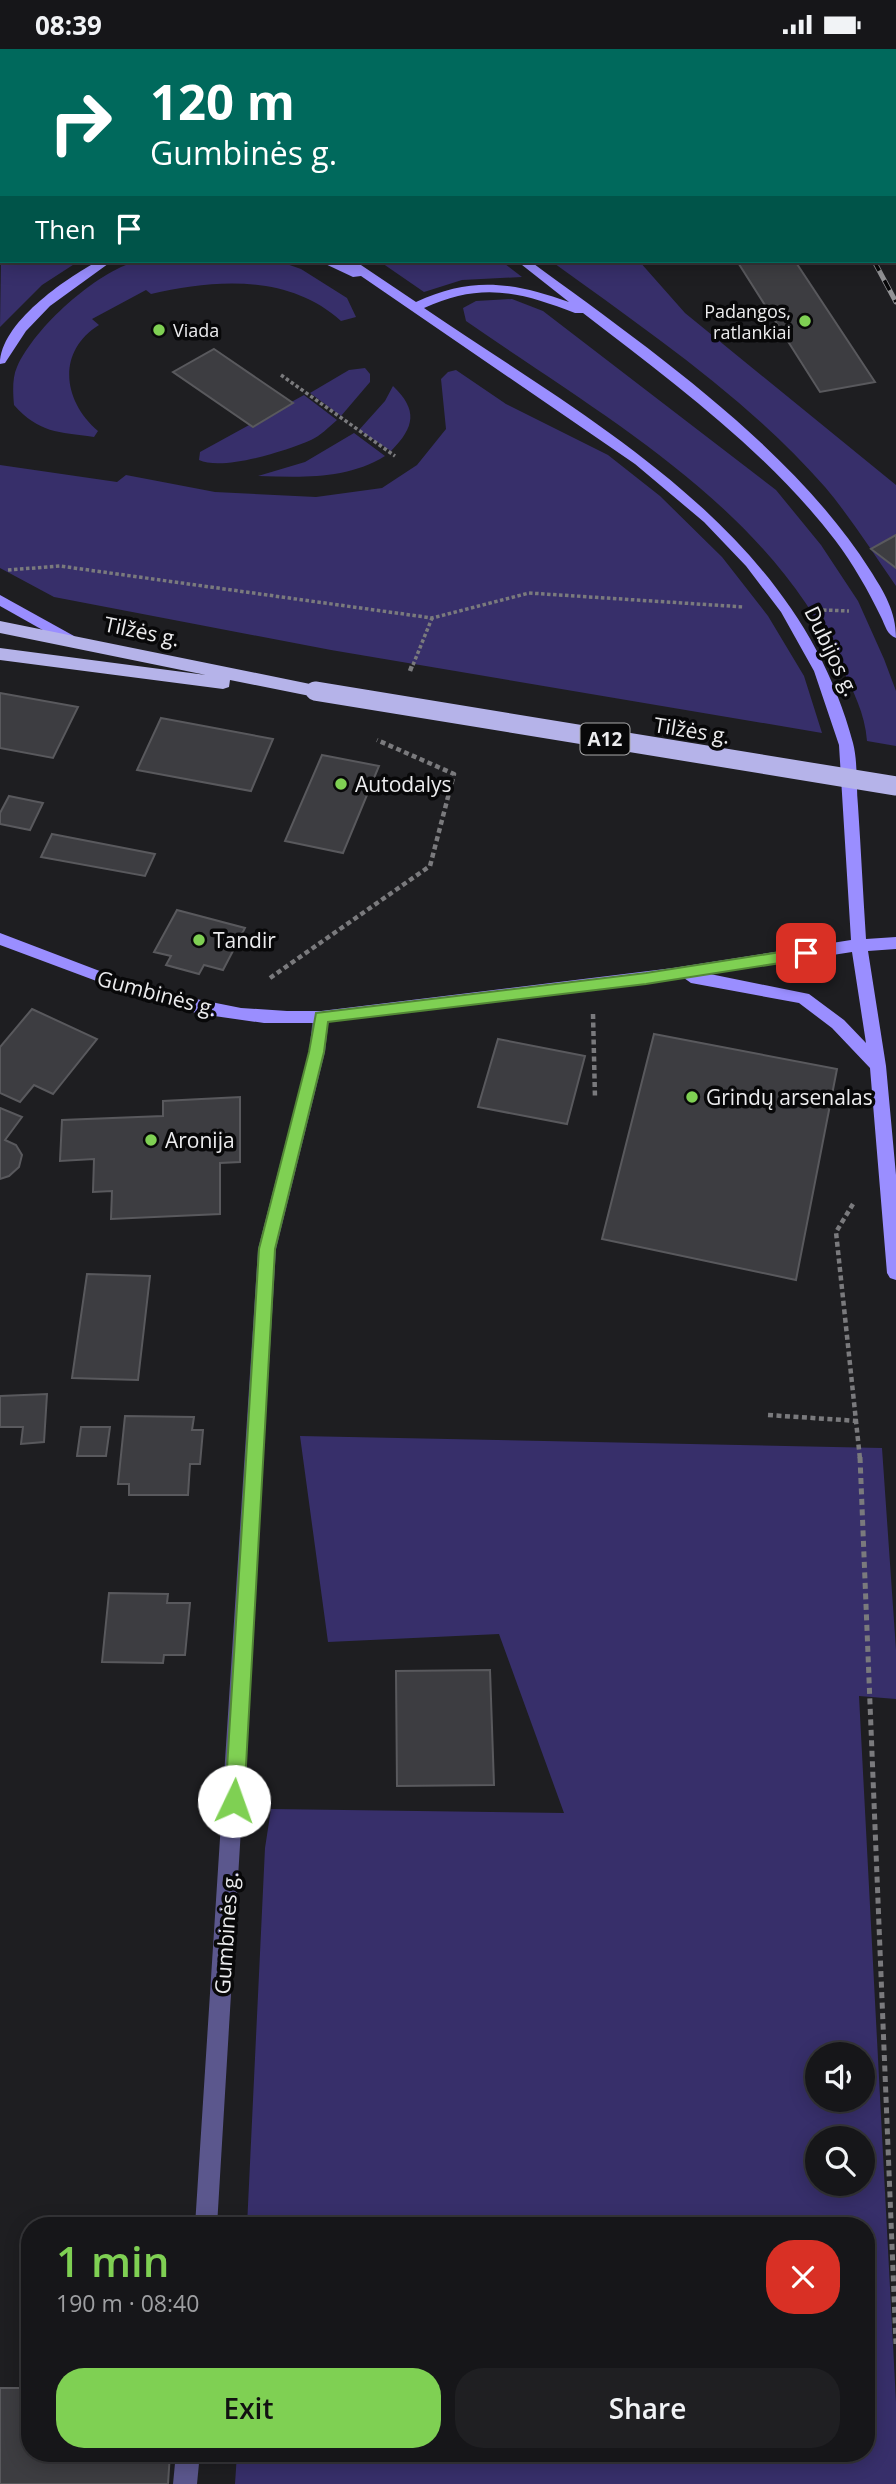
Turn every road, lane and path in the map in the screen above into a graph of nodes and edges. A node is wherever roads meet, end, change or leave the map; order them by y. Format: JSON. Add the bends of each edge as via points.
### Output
{"nodes":[{"id":1,"x":103,"y":263,"type":"edge"},
{"id":2,"x":330,"y":263,"type":"edge"},
{"id":3,"x":349,"y":263,"type":"edge"},
{"id":4,"x":526,"y":263,"type":"edge"},
{"id":5,"x":375,"y":282,"type":"junction"},
{"id":6,"x":414,"y":308,"type":"junction"},
{"id":7,"x":596,"y":316,"type":"junction"},
{"id":8,"x":0,"y":361,"type":"edge"},
{"id":9,"x":281,"y":375,"type":"dead end"},
{"id":10,"x":395,"y":456,"type":"dead end"},
{"id":11,"x":0,"y":571,"type":"edge"},
{"id":12,"x":0,"y":600,"type":"edge"},
{"id":13,"x":787,"y":610,"type":"junction"},
{"id":14,"x":887,"y":612,"type":"junction"},
{"id":15,"x":432,"y":618,"type":"junction"},
{"id":16,"x":0,"y":627,"type":"edge"},
{"id":17,"x":896,"y":633,"type":"edge"},
{"id":18,"x":69,"y":639,"type":"junction"},
{"id":19,"x":0,"y":654,"type":"edge"},
{"id":20,"x":411,"y":671,"type":"dead end"},
{"id":21,"x":315,"y":691,"type":"junction"},
{"id":22,"x":365,"y":735,"type":"dead end"},
{"id":23,"x":896,"y":786,"type":"edge"},
{"id":24,"x":0,"y":939,"type":"edge"},
{"id":25,"x":896,"y":943,"type":"edge"},
{"id":26,"x":859,"y":944,"type":"junction"},
{"id":27,"x":673,"y":974,"type":"junction"},
{"id":28,"x":271,"y":978,"type":"dead end"},
{"id":29,"x":592,"y":985,"type":"junction"},
{"id":30,"x":321,"y":1017,"type":"junction"},
{"id":31,"x":878,"y":1066,"type":"junction"},
{"id":32,"x":595,"y":1098,"type":"dead end"},
{"id":33,"x":889,"y":1192,"type":"junction"},
{"id":34,"x":896,"y":1273,"type":"edge"},
{"id":35,"x":768,"y":1415,"type":"dead end"},
{"id":36,"x":858,"y":1421,"type":"junction"},
{"id":37,"x":207,"y":2217,"type":"edge"},
{"id":38,"x":896,"y":2344,"type":"edge"},
{"id":39,"x":187,"y":2462,"type":"edge"},
{"id":40,"x":186,"y":2484,"type":"edge"}],
"edges":[{"from":1,"to":8,"type":"main road","via":[[48,298],[20,326]]},
{"from":2,"to":5,"type":"main road"},
{"from":3,"to":5,"type":"main road","name":"Dubijos g."},
{"from":4,"to":7,"type":"main road"},
{"from":5,"to":6,"type":"main road","name":"Dubijos g."},
{"from":6,"to":7,"type":"main road","via":[[455,291],[508,289]]},
{"from":6,"to":13,"type":"main road","name":"Dubijos g.","via":[[640,461],[709,519]]},
{"from":7,"to":14,"type":"main road","via":[[720,414],[812,501]]},
{"from":9,"to":10,"type":"path"},
{"from":11,"to":15,"type":"path","via":[[60,566]]},
{"from":12,"to":18,"type":"main road"},
{"from":13,"to":14,"type":"path"},
{"from":13,"to":15,"type":"path","via":[[529,593]]},
{"from":13,"to":26,"type":"main road","name":"Dubijos g.","via":[[821,670],[846,745]]},
{"from":14,"to":17,"type":"main road"},
{"from":15,"to":20,"type":"path"},
{"from":16,"to":18,"type":"highway","name":"Tilžės g.","number":"A12"},
{"from":18,"to":21,"type":"highway","name":"Tilžės g.","number":"A12"},
{"from":19,"to":21,"type":"highway","name":"Tilžės g.","number":"A12","via":[[172,679]]},
{"from":21,"to":23,"type":"highway","name":"Tilžės g.","number":"A12","bridge":true},
{"from":22,"to":28,"type":"path","via":[[454,775],[430,866]]},
{"from":24,"to":30,"type":"main road","name":"Gumbinės g.","via":[[110,983],[228,1013]]},
{"from":25,"to":26,"type":"main road","name":"Gumbinės g."},
{"from":26,"to":27,"type":"main road","name":"Gumbinės g."},
{"from":26,"to":31,"type":"main road","name":"Dubijos g."},
{"from":27,"to":29,"type":"main road","name":"Gumbinės g."},
{"from":27,"to":31,"type":"main road","via":[[803,998],[838,1024]]},
{"from":29,"to":30,"type":"main road","name":"Gumbinės g."},
{"from":29,"to":32,"type":"path"},
{"from":30,"to":37,"type":"street","name":"Gumbinės g.","via":[[317,1052],[267,1249]]},
{"from":31,"to":33,"type":"main road","name":"Dubijos g."},
{"from":33,"to":34,"type":"main road","name":"Dubijos g."},
{"from":33,"to":36,"type":"path","via":[[858,1196],[836,1232]]},
{"from":35,"to":36,"type":"path"},
{"from":36,"to":38,"type":"path"},
{"from":39,"to":40,"type":"street"}]}
